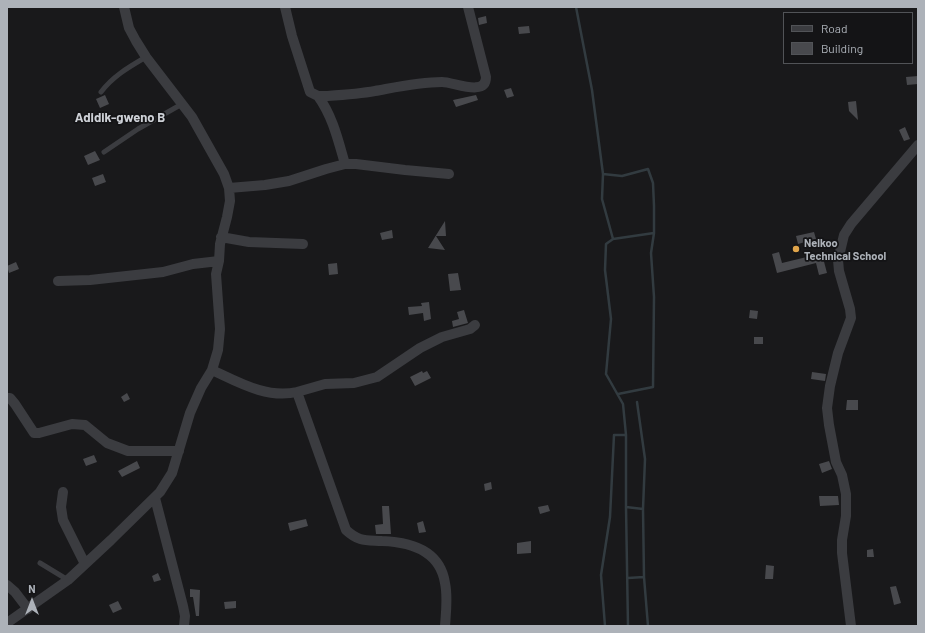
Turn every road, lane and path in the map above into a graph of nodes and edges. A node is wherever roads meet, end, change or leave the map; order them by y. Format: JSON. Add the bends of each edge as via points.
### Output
{"nodes":[{"id":1,"x":124,"y":7,"type":"edge"},
{"id":2,"x":285,"y":7,"type":"edge"},
{"id":3,"x":468,"y":7,"type":"edge"},
{"id":4,"x":146,"y":58,"type":"junction"},
{"id":5,"x":101,"y":92,"type":"dead end"},
{"id":6,"x":318,"y":96,"type":"junction"},
{"id":7,"x":182,"y":104,"type":"junction"},
{"id":8,"x":918,"y":145,"type":"edge"},
{"id":9,"x":104,"y":152,"type":"dead end"},
{"id":10,"x":345,"y":164,"type":"junction"},
{"id":11,"x":449,"y":174,"type":"dead end"},
{"id":12,"x":229,"y":188,"type":"junction"},
{"id":13,"x":221,"y":237,"type":"junction"},
{"id":14,"x":303,"y":244,"type":"dead end"},
{"id":15,"x":219,"y":261,"type":"junction"},
{"id":16,"x":58,"y":281,"type":"dead end"},
{"id":17,"x":475,"y":326,"type":"dead end"},
{"id":18,"x":212,"y":370,"type":"junction"},
{"id":19,"x":297,"y":392,"type":"junction"},
{"id":20,"x":7,"y":398,"type":"edge"},
{"id":21,"x":180,"y":451,"type":"junction"},
{"id":22,"x":63,"y":492,"type":"dead end"},
{"id":23,"x":154,"y":498,"type":"junction"},
{"id":24,"x":40,"y":563,"type":"dead end"},
{"id":25,"x":85,"y":564,"type":"junction"},
{"id":26,"x":68,"y":580,"type":"junction"},
{"id":27,"x":7,"y":584,"type":"edge"},
{"id":28,"x":28,"y":609,"type":"junction"},
{"id":29,"x":7,"y":623,"type":"edge"},
{"id":30,"x":184,"y":626,"type":"edge"},
{"id":31,"x":445,"y":626,"type":"edge"},
{"id":32,"x":851,"y":626,"type":"edge"}],
"edges":[{"from":1,"to":4,"type":"street","via":[[129,28]]},
{"from":2,"to":6,"type":"street","via":[[310,92]]},
{"from":3,"to":6,"type":"street","via":[[486,77],[486,82],[482,86],[474,88],[448,82],[421,83],[361,93]]},
{"from":4,"to":5,"type":"lane","via":[[125,69]]},
{"from":4,"to":7,"type":"street"},
{"from":6,"to":10,"type":"street","via":[[334,125]]},
{"from":7,"to":9,"type":"lane","via":[[138,128]]},
{"from":7,"to":12,"type":"street","via":[[206,141]]},
{"from":8,"to":32,"type":"street","via":[[851,224],[844,235],[838,260],[851,318],[838,353],[827,408],[836,462],[846,494],[842,553]]},
{"from":10,"to":11,"type":"street"},
{"from":10,"to":12,"type":"street","via":[[289,181]]},
{"from":12,"to":13,"type":"street","via":[[230,201]]},
{"from":13,"to":14,"type":"street","via":[[249,242]]},
{"from":13,"to":15,"type":"street"},
{"from":15,"to":16,"type":"street","via":[[193,264],[163,272]]},
{"from":15,"to":18,"type":"street","via":[[216,285],[220,339]]},
{"from":17,"to":19,"type":"street","via":[[442,337],[420,348],[377,377],[354,383],[325,384]]},
{"from":18,"to":19,"type":"street","via":[[236,382],[269,392]]},
{"from":18,"to":21,"type":"street","via":[[194,401]]},
{"from":19,"to":31,"type":"street","via":[[346,530],[358,539],[402,543],[431,555],[438,563],[446,584]]},
{"from":20,"to":21,"type":"street","via":[[16,404],[34,433],[72,424],[85,426],[107,443],[128,451]]},
{"from":21,"to":23,"type":"street","via":[[172,473]]},
{"from":22,"to":25,"type":"street","via":[[63,520]]},
{"from":23,"to":25,"type":"street"},
{"from":23,"to":30,"type":"street","via":[[183,606]]},
{"from":24,"to":26,"type":"lane"},
{"from":25,"to":26,"type":"street"},
{"from":26,"to":28,"type":"street"},
{"from":27,"to":28,"type":"street"},
{"from":28,"to":29,"type":"street"}]}
